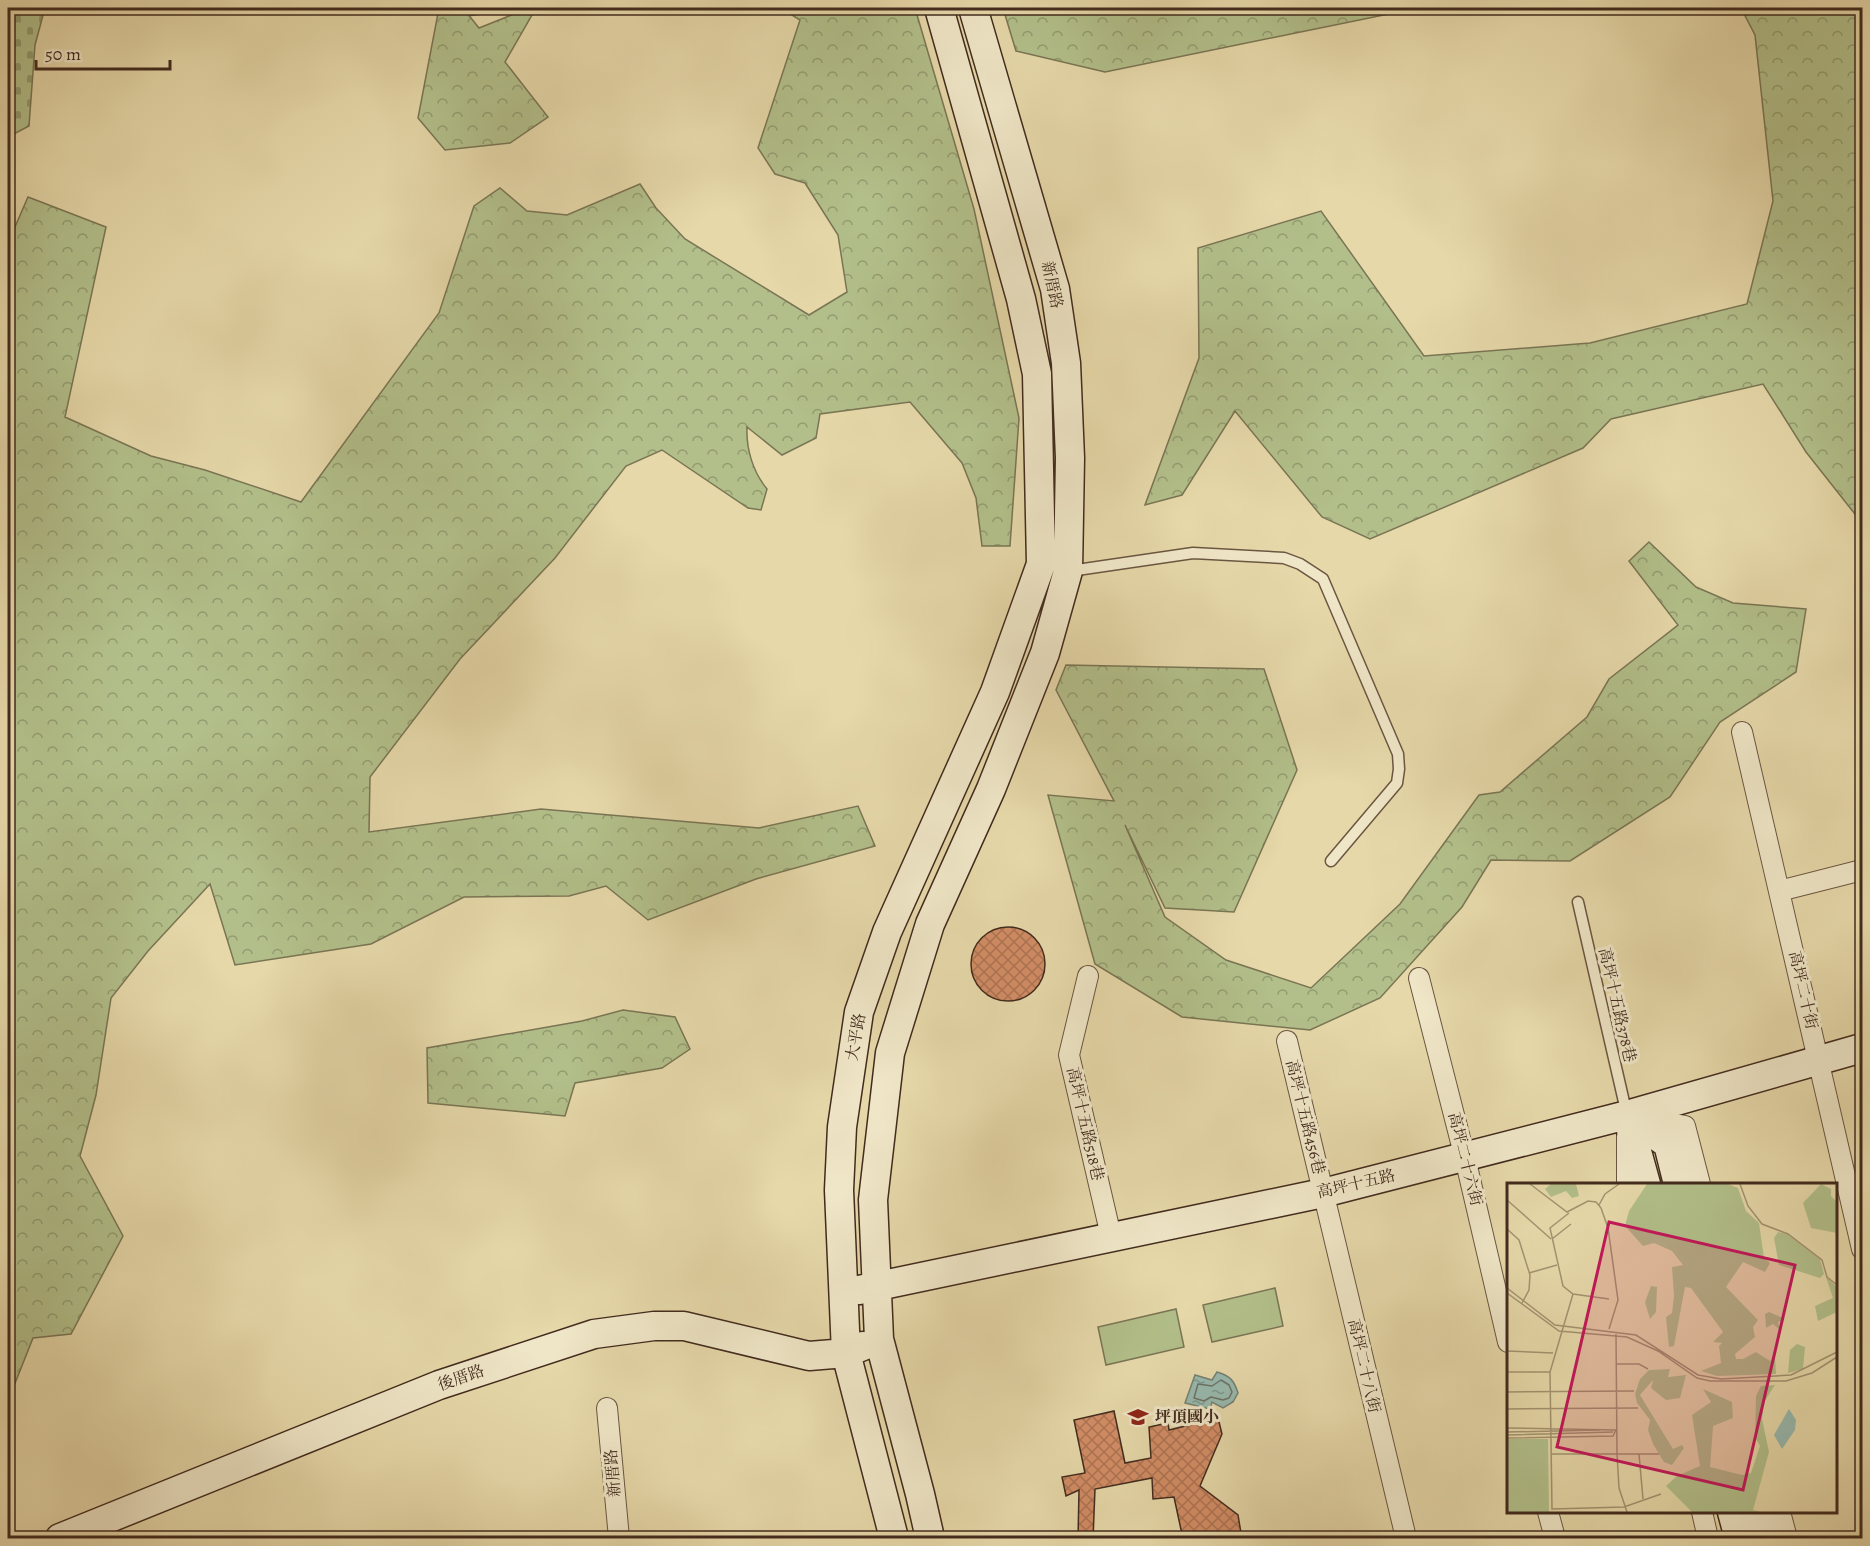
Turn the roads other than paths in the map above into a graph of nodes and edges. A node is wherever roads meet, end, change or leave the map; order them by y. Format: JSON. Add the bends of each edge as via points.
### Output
{"nodes":[{"id":1,"x":939,"y":8,"type":"edge"},
{"id":2,"x":973,"y":8,"type":"edge"},
{"id":3,"x":1050,"y":572,"type":"junction"},
{"id":4,"x":1742,"y":732,"type":"dead end"},
{"id":5,"x":1331,"y":861,"type":"dead end"},
{"id":6,"x":1863,"y":870,"type":"edge"},
{"id":7,"x":1779,"y":891,"type":"junction"},
{"id":8,"x":1578,"y":902,"type":"dead end"},
{"id":9,"x":1088,"y":976,"type":"dead end"},
{"id":10,"x":1419,"y":978,"type":"dead end"},
{"id":11,"x":1287,"y":1041,"type":"dead end"},
{"id":12,"x":1863,"y":1048,"type":"edge"},
{"id":13,"x":1820,"y":1061,"type":"junction"},
{"id":14,"x":1627,"y":1115,"type":"junction"},
{"id":15,"x":1465,"y":1158,"type":"junction"},
{"id":16,"x":1626,"y":1183,"type":"edge"},
{"id":17,"x":1645,"y":1183,"type":"edge"},
{"id":18,"x":1678,"y":1183,"type":"edge"},
{"id":19,"x":1700,"y":1183,"type":"edge"},
{"id":20,"x":1323,"y":1193,"type":"junction"},
{"id":21,"x":1858,"y":1210,"type":"edge"},
{"id":22,"x":1110,"y":1236,"type":"junction"},
{"id":23,"x":1863,"y":1249,"type":"edge"},
{"id":24,"x":877,"y":1285,"type":"junction"},
{"id":25,"x":842,"y":1294,"type":"junction"},
{"id":26,"x":1507,"y":1334,"type":"edge"},
{"id":27,"x":879,"y":1339,"type":"junction"},
{"id":28,"x":846,"y":1353,"type":"junction"},
{"id":29,"x":607,"y":1408,"type":"dead end"},
{"id":30,"x":1548,"y":1513,"type":"edge"},
{"id":31,"x":1702,"y":1513,"type":"edge"},
{"id":32,"x":1732,"y":1513,"type":"edge"},
{"id":33,"x":1757,"y":1513,"type":"edge"},
{"id":34,"x":1780,"y":1513,"type":"edge"},
{"id":35,"x":60,"y":1539,"type":"edge"},
{"id":36,"x":619,"y":1539,"type":"edge"},
{"id":37,"x":894,"y":1539,"type":"edge"},
{"id":38,"x":930,"y":1539,"type":"edge"},
{"id":39,"x":1406,"y":1539,"type":"edge"},
{"id":40,"x":1555,"y":1539,"type":"edge"},
{"id":41,"x":1708,"y":1539,"type":"edge"},
{"id":42,"x":1739,"y":1539,"type":"edge"},
{"id":43,"x":1764,"y":1539,"type":"edge"},
{"id":44,"x":1787,"y":1539,"type":"edge"}],
"edges":[{"from":1,"to":3,"type":"street","name":"新厝路","via":[[1021,299],[1036,374]]},
{"from":2,"to":3,"type":"street","name":"新厝路","via":[[1054,289],[1066,363],[1070,458]]},
{"from":3,"to":5,"type":"lane","via":[[1193,553],[1284,558],[1323,579],[1398,754],[1399,769],[1397,783]]},
{"from":3,"to":24,"type":"street","via":[[1045,653],[930,924],[890,1053],[873,1200]]},
{"from":3,"to":25,"type":"street","name":"大平路","via":[[886,932],[859,1012],[842,1127],[838,1190]]},
{"from":4,"to":7,"type":"street","name":"高坪二十街"},
{"from":6,"to":7,"type":"street"},
{"from":7,"to":13,"type":"street","name":"高坪二十街"},
{"from":8,"to":14,"type":"lane","name":"高坪十五路378巷"},
{"from":9,"to":22,"type":"street","name":"高坪十五路518巷","via":[[1070,1054]]},
{"from":10,"to":15,"type":"street","name":"高坪二十六街"},
{"from":11,"to":20,"type":"street","name":"高坪十五路456巷"},
{"from":12,"to":13,"type":"street","name":"高坪十五路"},
{"from":13,"to":14,"type":"street","name":"高坪十五路"},
{"from":13,"to":21,"type":"street","name":"高坪二十街"},
{"from":14,"to":15,"type":"street","name":"高坪十五路"},
{"from":14,"to":16,"type":"street"},
{"from":14,"to":17,"type":"street"},
{"from":14,"to":18,"type":"street","via":[[1668,1144]]},
{"from":14,"to":19,"type":"street","via":[[1686,1126]]},
{"from":15,"to":20,"type":"street","name":"高坪十五路"},
{"from":15,"to":26,"type":"street","name":"高坪二十六街"},
{"from":20,"to":22,"type":"street","name":"高坪十五路"},
{"from":20,"to":39,"type":"street","name":"高坪二十八街"},
{"from":21,"to":23,"type":"street","name":"高坪二十街"},
{"from":22,"to":24,"type":"street","name":"高坪十五路"},
{"from":24,"to":25,"type":"street","name":"高坪十五路"},
{"from":24,"to":27,"type":"street"},
{"from":25,"to":28,"type":"street","name":"大平路"},
{"from":27,"to":28,"type":"street","name":"後厝路"},
{"from":27,"to":38,"type":"street"},
{"from":28,"to":35,"type":"street","name":"後厝路","via":[[809,1356],[684,1326],[594,1334],[439,1385]]},
{"from":28,"to":37,"type":"street","name":"大平路"},
{"from":29,"to":36,"type":"street","name":"新厝路"},
{"from":30,"to":40,"type":"street"},
{"from":31,"to":41,"type":"street"},
{"from":32,"to":42,"type":"street"},
{"from":33,"to":43,"type":"street"},
{"from":34,"to":44,"type":"street"}]}
